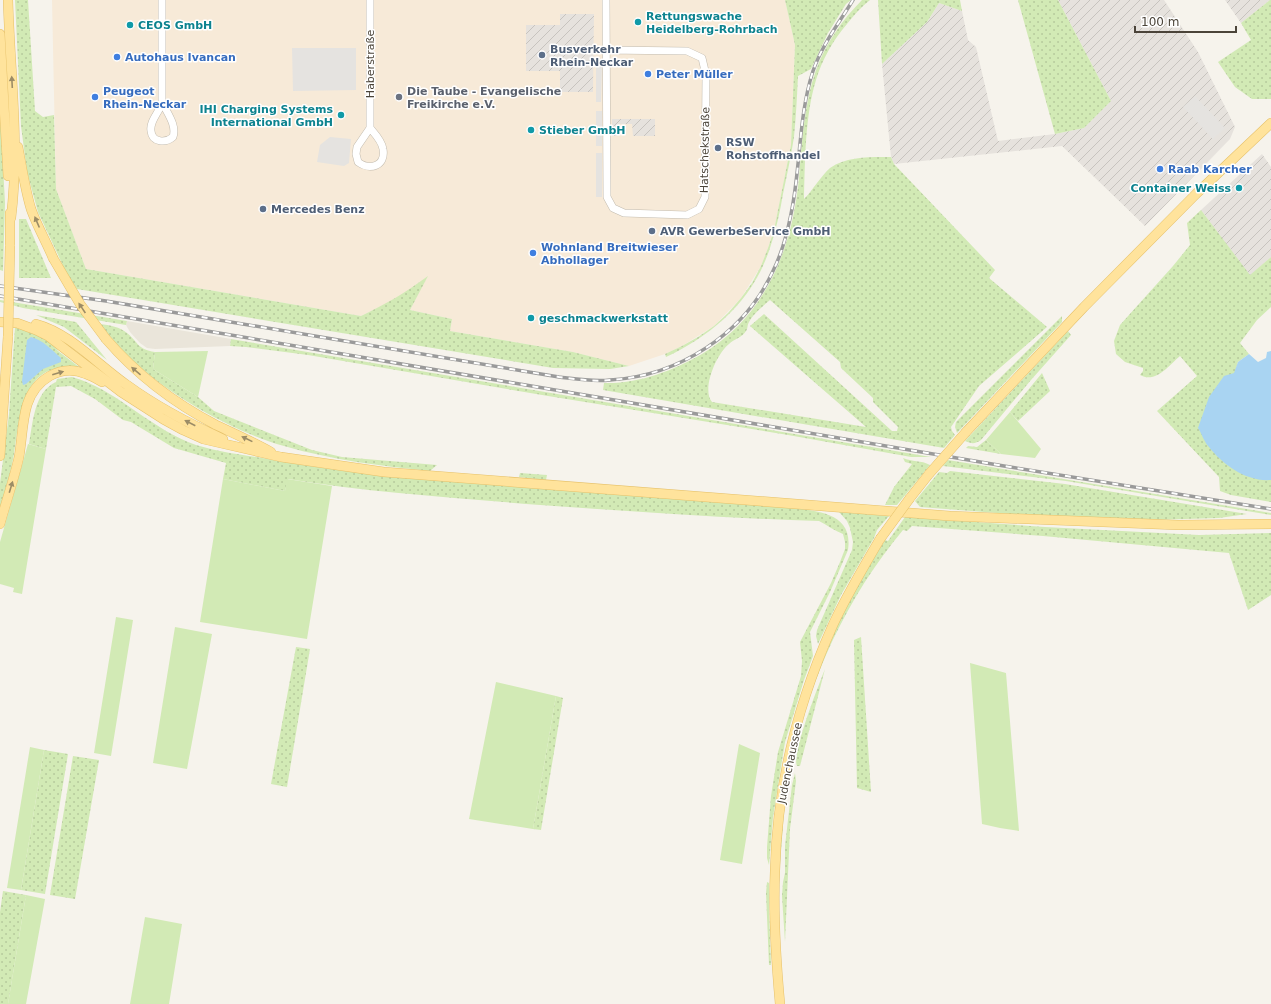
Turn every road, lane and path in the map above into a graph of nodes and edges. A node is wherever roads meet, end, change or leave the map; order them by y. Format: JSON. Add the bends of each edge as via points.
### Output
{"nodes":[{"id":1,"x":8,"y":0,"type":"edge"},
{"id":2,"x":162,"y":0,"type":"edge"},
{"id":3,"x":370,"y":0,"type":"edge"},
{"id":4,"x":606,"y":0,"type":"edge"},
{"id":5,"x":0,"y":34,"type":"edge"},
{"id":6,"x":606,"y":50,"type":"junction"},
{"id":7,"x":162,"y":102,"type":"junction"},
{"id":8,"x":14,"y":121,"type":"junction"},
{"id":9,"x":1271,"y":123,"type":"edge"},
{"id":10,"x":370,"y":128,"type":"junction"},
{"id":11,"x":11,"y":218,"type":"junction"},
{"id":12,"x":0,"y":322,"type":"edge"},
{"id":13,"x":17,"y":323,"type":"junction"},
{"id":14,"x":121,"y":392,"type":"junction"},
{"id":15,"x":2,"y":414,"type":"edge"},
{"id":16,"x":0,"y":433,"type":"edge"},
{"id":17,"x":237,"y":446,"type":"junction"},
{"id":18,"x":0,"y":456,"type":"edge"},
{"id":19,"x":281,"y":457,"type":"junction"},
{"id":20,"x":0,"y":524,"type":"edge"},
{"id":21,"x":1271,"y":524,"type":"edge"},
{"id":22,"x":780,"y":1004,"type":"edge"}],
"edges":[{"from":8,"to":1,"type":"main road","one_way":true},
{"from":2,"to":7,"type":"street"},
{"from":3,"to":10,"type":"street","name":"Haberstraße"},
{"from":4,"to":6,"type":"street","name":"Hatschekstraße"},
{"from":5,"to":11,"type":"main road"},
{"from":6,"to":6,"type":"street","name":"Hatschekstraße","via":[[607,197],[612,208],[624,213],[687,215],[699,209],[705,197],[706,75],[702,58],[688,51]]},
{"from":7,"to":7,"type":"street","via":[[151,132],[156,139],[164,141],[170,139],[175,132]]},
{"from":8,"to":11,"type":"main road"},
{"from":19,"to":8,"type":"main road","one_way":true,"bridge":true,"via":[[215,424],[171,397],[129,364],[106,339],[80,304],[38,225],[26,193]]},
{"from":9,"to":22,"type":"main road","name":"Judenchaussee","bridge":true,"via":[[1084,307],[966,432],[929,474],[880,539],[846,598],[820,653],[786,767],[775,871]]},
{"from":10,"to":10,"type":"street","via":[[357,146],[356,154],[358,162],[371,167],[382,160],[384,151],[380,140]]},
{"from":11,"to":15,"type":"main road","bridge":true,"via":[[8,336]]},
{"from":12,"to":13,"type":"main road"},
{"from":13,"to":14,"type":"main road","via":[[48,336]]},
{"from":17,"to":13,"type":"main road","one_way":true,"via":[[148,399],[60,334],[38,324]]},
{"from":14,"to":17,"type":"main road","via":[[183,430]]},
{"from":20,"to":14,"type":"main road","one_way":true,"via":[[19,458],[27,406],[33,392],[42,381],[60,371],[71,370],[85,373]]},
{"from":15,"to":16,"type":"main road"},
{"from":15,"to":18,"type":"main road"},
{"from":17,"to":19,"type":"main road"},
{"from":19,"to":21,"type":"main road","via":[[384,472],[950,516],[1178,525]]}]}
